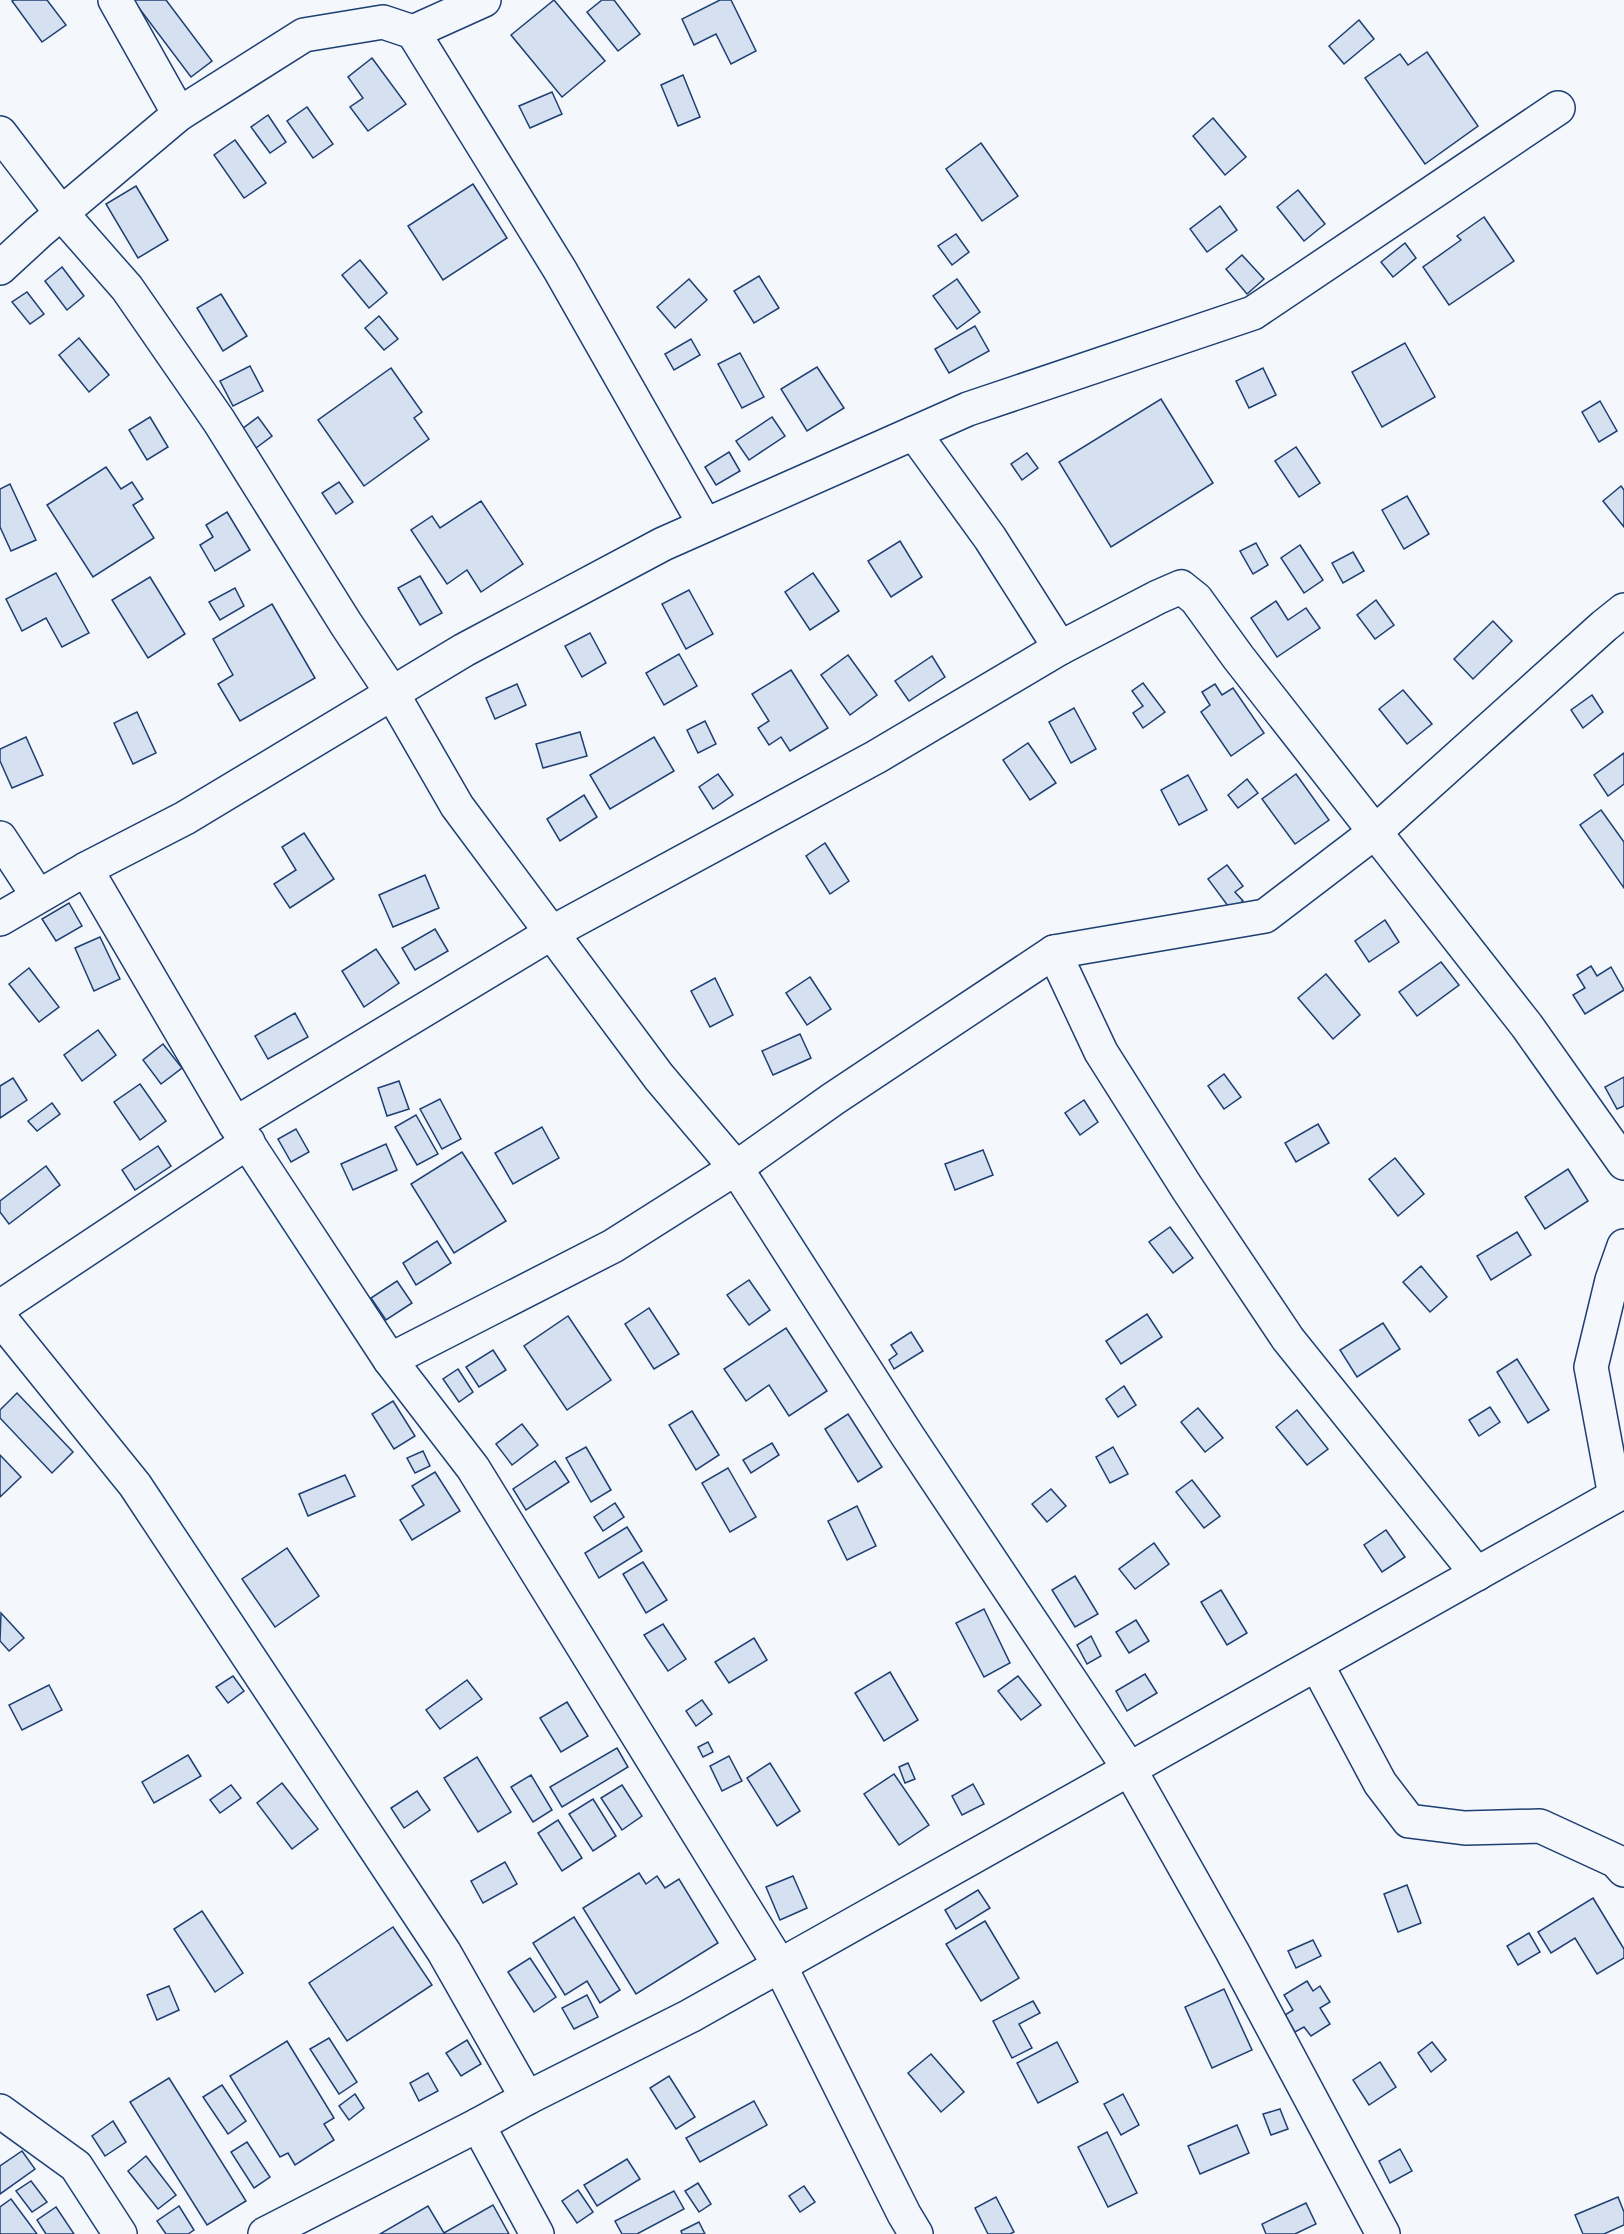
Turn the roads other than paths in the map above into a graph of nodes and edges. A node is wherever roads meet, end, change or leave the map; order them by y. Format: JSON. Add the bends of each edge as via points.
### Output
{"nodes":[{"id":1,"x":116,"y":0,"type":"edge"},
{"id":2,"x":484,"y":0,"type":"edge"},
{"id":3,"x":413,"y":32,"type":"junction"},
{"id":4,"x":1558,"y":108,"type":"dead end"},
{"id":5,"x":179,"y":114,"type":"junction"},
{"id":6,"x":0,"y":133,"type":"edge"},
{"id":7,"x":62,"y":213,"type":"junction"},
{"id":8,"x":0,"y":268,"type":"edge"},
{"id":9,"x":914,"y":433,"type":"junction"},
{"id":10,"x":705,"y":525,"type":"junction"},
{"id":11,"x":1624,"y":610,"type":"edge"},
{"id":12,"x":1060,"y":648,"type":"junction"},
{"id":13,"x":392,"y":693,"type":"junction"},
{"id":14,"x":1375,"y":832,"type":"junction"},
{"id":15,"x":0,"y":838,"type":"edge"},
{"id":16,"x":86,"y":869,"type":"junction"},
{"id":17,"x":38,"y":896,"type":"junction"},
{"id":18,"x":0,"y":919,"type":"edge"},
{"id":19,"x":553,"y":933,"type":"junction"},
{"id":20,"x":1054,"y":952,"type":"junction"},
{"id":21,"x":242,"y":1133,"type":"junction"},
{"id":22,"x":1624,"y":1163,"type":"edge"},
{"id":23,"x":736,"y":1168,"type":"junction"},
{"id":24,"x":1624,"y":1246,"type":"edge"},
{"id":25,"x":0,"y":1307,"type":"edge"},
{"id":26,"x":0,"y":1318,"type":"edge"},
{"id":27,"x":390,"y":1360,"type":"junction"},
{"id":28,"x":1619,"y":1494,"type":"edge"},
{"id":29,"x":1477,"y":1574,"type":"junction"},
{"id":30,"x":1317,"y":1665,"type":"junction"},
{"id":31,"x":1130,"y":1770,"type":"junction"},
{"id":32,"x":1624,"y":1870,"type":"edge"},
{"id":33,"x":780,"y":1966,"type":"junction"},
{"id":34,"x":527,"y":2098,"type":"junction"},
{"id":35,"x":0,"y":2111,"type":"edge"},
{"id":36,"x":478,"y":2126,"type":"junction"},
{"id":37,"x":120,"y":2234,"type":"edge"},
{"id":38,"x":265,"y":2234,"type":"edge"},
{"id":39,"x":537,"y":2234,"type":"edge"},
{"id":40,"x":916,"y":2234,"type":"edge"},
{"id":41,"x":1383,"y":2234,"type":"edge"}],
"edges":[{"from":1,"to":5,"type":"street"},
{"from":2,"to":3,"type":"street"},
{"from":3,"to":5,"type":"street","via":[[383,22],[304,35]]},
{"from":3,"to":10,"type":"street","via":[[560,270]]},
{"from":4,"to":9,"type":"street","via":[[1254,313],[968,409]]},
{"from":5,"to":7,"type":"street"},
{"from":6,"to":7,"type":"street"},
{"from":7,"to":8,"type":"street"},
{"from":7,"to":13,"type":"street","via":[[127,288],[180,364]]},
{"from":9,"to":10,"type":"street"},
{"from":9,"to":12,"type":"street","via":[[990,538]]},
{"from":10,"to":13,"type":"street","via":[[474,645]]},
{"from":11,"to":14,"type":"street"},
{"from":12,"to":14,"type":"street","via":[[1181,587],[1196,599]]},
{"from":12,"to":19,"type":"street","via":[[876,757]]},
{"from":13,"to":16,"type":"street","via":[[185,818]]},
{"from":13,"to":19,"type":"street","via":[[457,806]]},
{"from":14,"to":20,"type":"street","via":[[1265,916]]},
{"from":14,"to":22,"type":"street","via":[[1527,1026]]},
{"from":15,"to":17,"type":"street"},
{"from":16,"to":17,"type":"street"},
{"from":16,"to":21,"type":"street"},
{"from":17,"to":18,"type":"street"},
{"from":19,"to":21,"type":"street"},
{"from":19,"to":23,"type":"street","via":[[659,1077]]},
{"from":20,"to":23,"type":"street"},
{"from":20,"to":29,"type":"street","via":[[1101,1052],[1282,1329]]},
{"from":21,"to":25,"type":"street"},
{"from":21,"to":27,"type":"street"},
{"from":23,"to":27,"type":"street","via":[[614,1246]]},
{"from":23,"to":31,"type":"street","via":[[907,1435]]},
{"from":24,"to":28,"type":"street","via":[[1591,1367]]},
{"from":26,"to":34,"type":"street","via":[[135,1485],[444,1952]]},
{"from":27,"to":33,"type":"street","via":[[473,1468]]},
{"from":28,"to":29,"type":"street"},
{"from":29,"to":30,"type":"street"},
{"from":30,"to":31,"type":"street"},
{"from":30,"to":32,"type":"street","via":[[1380,1783],[1409,1821],[1465,1828],[1540,1826],[1616,1861]]},
{"from":31,"to":33,"type":"street"},
{"from":31,"to":41,"type":"street"},
{"from":33,"to":34,"type":"street"},
{"from":33,"to":40,"type":"street"},
{"from":34,"to":36,"type":"street"},
{"from":35,"to":37,"type":"street","via":[[76,2166]]},
{"from":36,"to":38,"type":"street"},
{"from":36,"to":39,"type":"street"}]}
